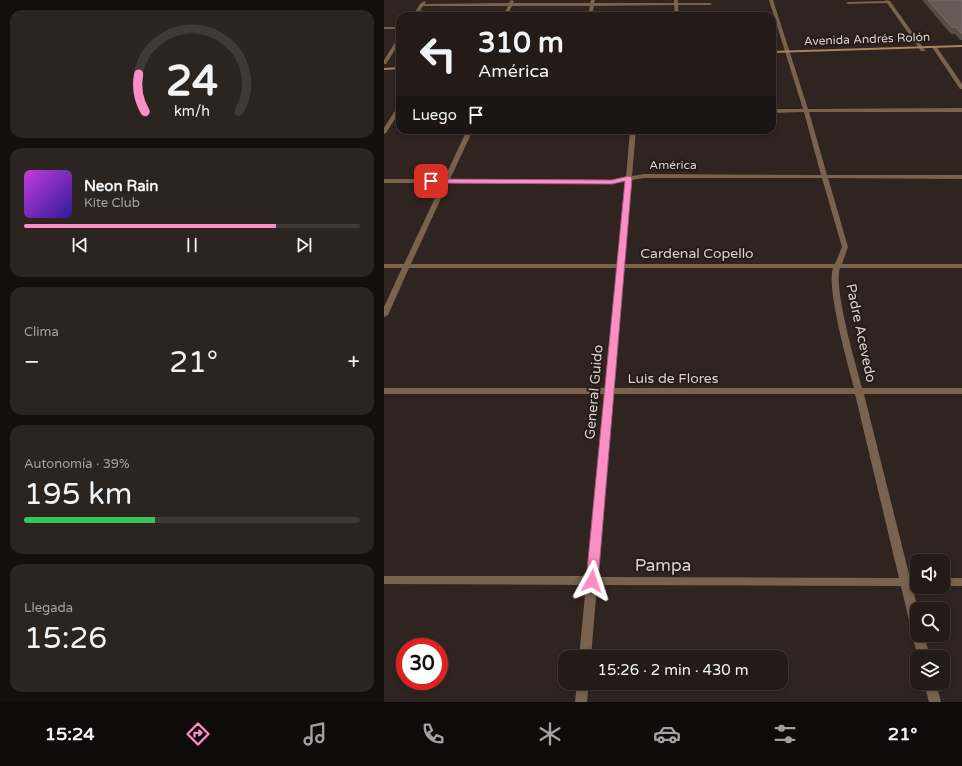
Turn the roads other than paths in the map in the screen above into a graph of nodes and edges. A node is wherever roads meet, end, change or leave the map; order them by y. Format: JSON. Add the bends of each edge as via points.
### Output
{"nodes":[{"id":1,"x":425,"y":0,"type":"edge"},
{"id":2,"x":771,"y":0,"type":"edge"},
{"id":3,"x":888,"y":1,"type":"edge"},
{"id":4,"x":511,"y":2,"type":"edge"},
{"id":5,"x":592,"y":2,"type":"edge"},
{"id":6,"x":676,"y":2,"type":"edge"},
{"id":7,"x":848,"y":3,"type":"dead end"},
{"id":8,"x":710,"y":4,"type":"dead end"},
{"id":9,"x":422,"y":5,"type":"junction"},
{"id":10,"x":418,"y":12,"type":"edge"},
{"id":11,"x":507,"y":12,"type":"edge"},
{"id":12,"x":591,"y":12,"type":"edge"},
{"id":13,"x":677,"y":12,"type":"edge"},
{"id":14,"x":775,"y":12,"type":"edge"},
{"id":15,"x":776,"y":16,"type":"edge"},
{"id":16,"x":384,"y":28,"type":"edge"},
{"id":17,"x":396,"y":28,"type":"edge"},
{"id":18,"x":396,"y":45,"type":"edge"},
{"id":19,"x":962,"y":48,"type":"edge"},
{"id":20,"x":922,"y":49,"type":"junction"},
{"id":21,"x":935,"y":49,"type":"junction"},
{"id":22,"x":776,"y":53,"type":"edge"},
{"id":23,"x":788,"y":53,"type":"junction"},
{"id":24,"x":384,"y":63,"type":"edge"},
{"id":25,"x":396,"y":68,"type":"edge"},
{"id":26,"x":384,"y":69,"type":"edge"},
{"id":27,"x":396,"y":71,"type":"edge"},
{"id":28,"x":384,"y":72,"type":"edge"},
{"id":29,"x":962,"y":88,"type":"edge"},
{"id":30,"x":962,"y":110,"type":"edge"},
{"id":31,"x":776,"y":111,"type":"edge"},
{"id":32,"x":806,"y":111,"type":"junction"},
{"id":33,"x":396,"y":113,"type":"edge"},
{"id":34,"x":384,"y":132,"type":"edge"},
{"id":35,"x":468,"y":134,"type":"edge"},
{"id":36,"x":633,"y":134,"type":"edge"},
{"id":37,"x":826,"y":176,"type":"junction"},
{"id":38,"x":962,"y":177,"type":"edge"},
{"id":39,"x":629,"y":178,"type":"junction"},
{"id":40,"x":384,"y":181,"type":"edge"},
{"id":41,"x":447,"y":181,"type":"junction"},
{"id":42,"x":838,"y":265,"type":"junction"},
{"id":43,"x":384,"y":266,"type":"edge"},
{"id":44,"x":406,"y":266,"type":"junction"},
{"id":45,"x":621,"y":266,"type":"junction"},
{"id":46,"x":962,"y":266,"type":"edge"},
{"id":47,"x":384,"y":315,"type":"edge"},
{"id":48,"x":384,"y":390,"type":"edge"},
{"id":49,"x":610,"y":391,"type":"junction"},
{"id":50,"x":859,"y":391,"type":"junction"},
{"id":51,"x":962,"y":392,"type":"edge"},
{"id":52,"x":384,"y":580,"type":"edge"},
{"id":53,"x":592,"y":581,"type":"junction"},
{"id":54,"x":905,"y":582,"type":"junction"},
{"id":55,"x":910,"y":582,"type":"edge"},
{"id":56,"x":950,"y":582,"type":"edge"},
{"id":57,"x":962,"y":582,"type":"edge"},
{"id":58,"x":910,"y":602,"type":"edge"},
{"id":59,"x":586,"y":650,"type":"edge"},
{"id":60,"x":582,"y":690,"type":"edge"},
{"id":61,"x":932,"y":690,"type":"edge"},
{"id":62,"x":581,"y":702,"type":"edge"},
{"id":63,"x":935,"y":702,"type":"edge"}],
"edges":[{"from":1,"to":9,"type":"street"},
{"from":2,"to":14,"type":"street","name":"Padre Acevedo"},
{"from":3,"to":7,"type":"street"},
{"from":3,"to":20,"type":"street"},
{"from":4,"to":5,"type":"street"},
{"from":4,"to":9,"type":"street"},
{"from":4,"to":11,"type":"street"},
{"from":5,"to":6,"type":"street"},
{"from":5,"to":12,"type":"street"},
{"from":6,"to":8,"type":"street"},
{"from":6,"to":13,"type":"street"},
{"from":9,"to":10,"type":"street"},
{"from":15,"to":23,"type":"street","name":"Padre Acevedo"},
{"from":16,"to":17,"type":"street"},
{"from":18,"to":24,"type":"street"},
{"from":19,"to":21,"type":"main road","name":"Avenida Andrés Rolón"},
{"from":20,"to":21,"type":"main road","name":"Avenida Andrés Rolón"},
{"from":20,"to":23,"type":"main road","name":"Avenida Andrés Rolón"},
{"from":21,"to":29,"type":"street"},
{"from":22,"to":23,"type":"main road","name":"Avenida Andrés Rolón"},
{"from":23,"to":32,"type":"street","name":"Padre Acevedo"},
{"from":25,"to":26,"type":"main road"},
{"from":27,"to":28,"type":"main road"},
{"from":30,"to":32,"type":"street"},
{"from":31,"to":32,"type":"street"},
{"from":32,"to":37,"type":"street","name":"Padre Acevedo"},
{"from":33,"to":34,"type":"street"},
{"from":35,"to":41,"type":"street"},
{"from":36,"to":39,"type":"street","name":"General Guido"},
{"from":37,"to":38,"type":"street","name":"América"},
{"from":37,"to":39,"type":"street","name":"América"},
{"from":37,"to":42,"type":"street","name":"Padre Acevedo","via":[[845,247]]},
{"from":39,"to":41,"type":"street","name":"América","via":[[612,182]]},
{"from":39,"to":45,"type":"street","name":"General Guido"},
{"from":40,"to":41,"type":"street","name":"América"},
{"from":41,"to":44,"type":"street"},
{"from":42,"to":45,"type":"street","name":"Cardenal Copello"},
{"from":42,"to":46,"type":"street","name":"Cardenal Copello"},
{"from":42,"to":50,"type":"street","name":"Padre Acevedo","via":[[835,283]]},
{"from":43,"to":44,"type":"street","name":"Cardenal Copello"},
{"from":44,"to":45,"type":"street","name":"Cardenal Copello"},
{"from":44,"to":47,"type":"street"},
{"from":45,"to":49,"type":"street","name":"General Guido"},
{"from":48,"to":49,"type":"street","name":"Luis de Flores"},
{"from":49,"to":50,"type":"street","name":"Luis de Flores"},
{"from":49,"to":53,"type":"street","name":"General Guido"},
{"from":50,"to":51,"type":"street","name":"Luis de Flores"},
{"from":50,"to":54,"type":"street","name":"Padre Acevedo"},
{"from":52,"to":53,"type":"street","name":"Pampa"},
{"from":53,"to":54,"type":"street","name":"Pampa"},
{"from":53,"to":59,"type":"street","name":"General Guido"},
{"from":54,"to":55,"type":"street","name":"Pampa"},
{"from":54,"to":58,"type":"street","name":"Padre Acevedo"},
{"from":56,"to":57,"type":"street"},
{"from":60,"to":62,"type":"street"},
{"from":61,"to":63,"type":"street"}]}
